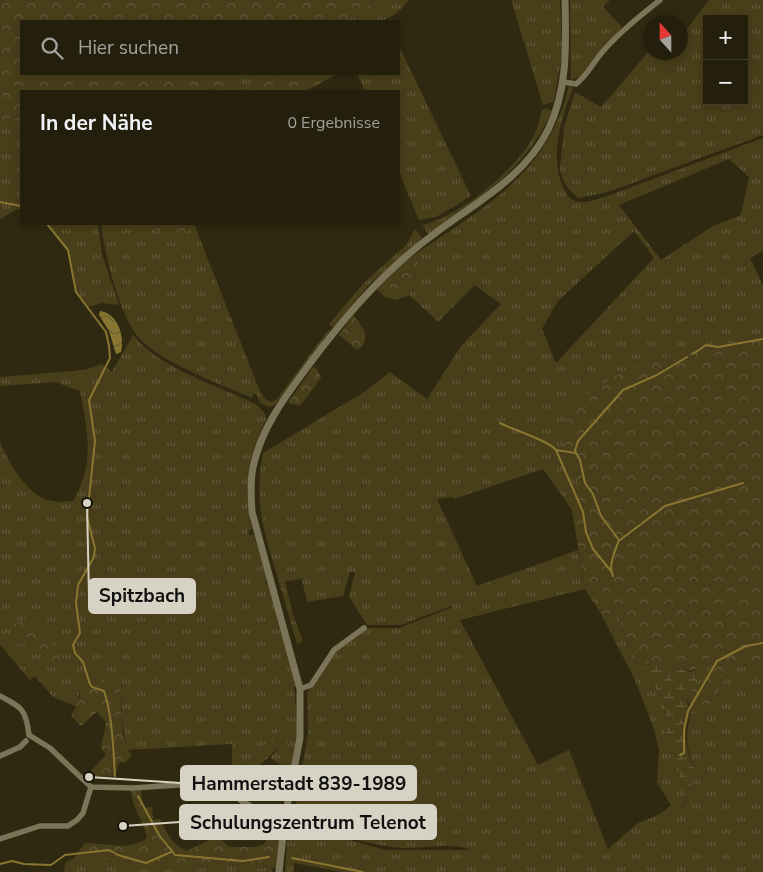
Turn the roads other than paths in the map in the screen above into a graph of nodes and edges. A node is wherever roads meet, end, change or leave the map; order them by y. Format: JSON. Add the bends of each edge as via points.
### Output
{"nodes":[{"id":1,"x":565,"y":0,"type":"edge"},
{"id":2,"x":660,"y":0,"type":"edge"},
{"id":3,"x":564,"y":82,"type":"junction"},
{"id":4,"x":364,"y":628,"type":"dead end"},
{"id":5,"x":300,"y":689,"type":"junction"},
{"id":6,"x":0,"y":696,"type":"edge"},
{"id":7,"x":29,"y":738,"type":"junction"},
{"id":8,"x":0,"y":756,"type":"edge"},
{"id":9,"x":91,"y":787,"type":"junction"},
{"id":10,"x":285,"y":817,"type":"junction"},
{"id":11,"x":0,"y":839,"type":"edge"},
{"id":12,"x":279,"y":871,"type":"edge"}],
"edges":[{"from":1,"to":3,"type":"street"},
{"from":2,"to":3,"type":"street","via":[[601,52],[582,79],[576,84]]},
{"from":3,"to":5,"type":"street","via":[[547,130],[531,156],[498,188],[395,264],[365,295],[304,371],[265,430],[254,463],[252,512]]},
{"from":4,"to":5,"type":"street","via":[[334,650],[310,685]]},
{"from":5,"to":10,"type":"street","via":[[300,738]]},
{"from":6,"to":7,"type":"street","via":[[22,710],[28,718]]},
{"from":7,"to":8,"type":"street"},
{"from":7,"to":9,"type":"street","via":[[50,748]]},
{"from":9,"to":10,"type":"street","via":[[215,784],[232,791],[240,800],[260,811]]},
{"from":9,"to":11,"type":"street","via":[[83,813],[68,826],[40,826]]},
{"from":10,"to":12,"type":"street"}]}
